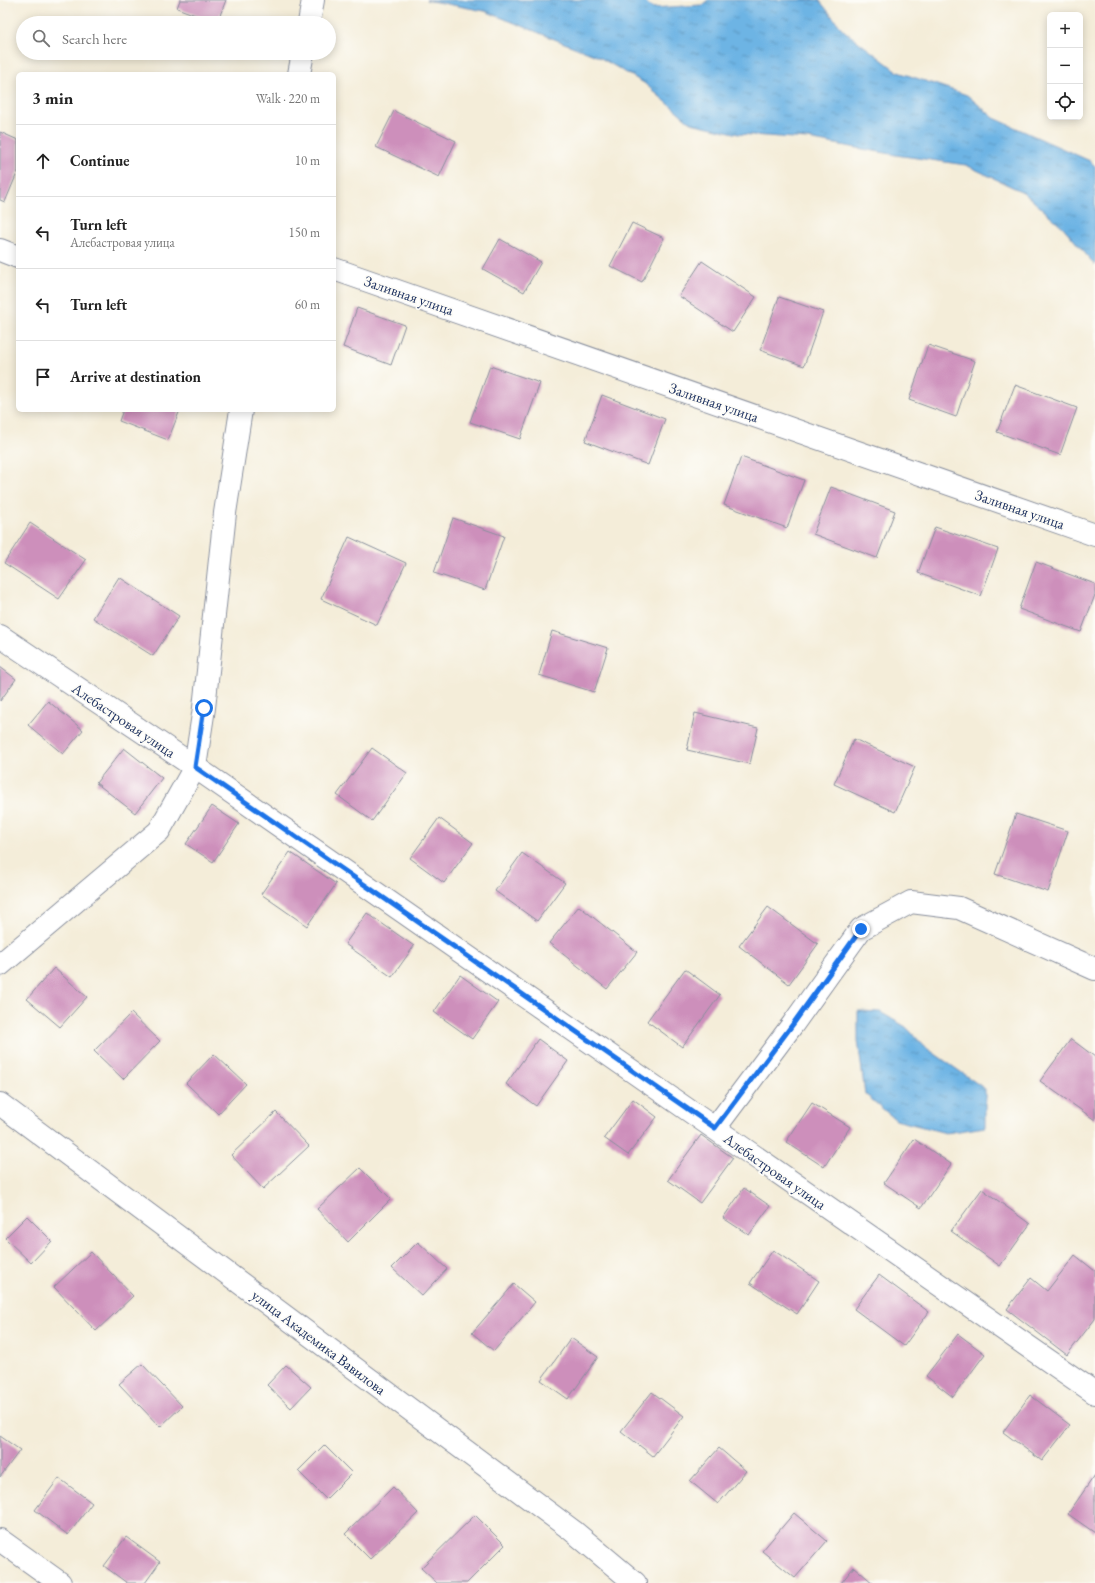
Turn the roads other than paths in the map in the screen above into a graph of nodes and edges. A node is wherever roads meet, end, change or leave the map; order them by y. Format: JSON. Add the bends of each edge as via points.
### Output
{"nodes":[{"id":1,"x":313,"y":0,"type":"edge"},
{"id":2,"x":310,"y":16,"type":"edge"},
{"id":3,"x":302,"y":60,"type":"edge"},
{"id":4,"x":299,"y":72,"type":"edge"},
{"id":5,"x":0,"y":250,"type":"edge"},
{"id":6,"x":16,"y":256,"type":"edge"},
{"id":7,"x":336,"y":270,"type":"edge"},
{"id":8,"x":241,"y":412,"type":"edge"},
{"id":9,"x":1095,"y":535,"type":"edge"},
{"id":10,"x":0,"y":636,"type":"edge"},
{"id":11,"x":195,"y":767,"type":"junction"},
{"id":12,"x":0,"y":966,"type":"edge"},
{"id":13,"x":1095,"y":970,"type":"edge"},
{"id":14,"x":0,"y":1104,"type":"edge"},
{"id":15,"x":715,"y":1128,"type":"junction"},
{"id":16,"x":1095,"y":1393,"type":"edge"},
{"id":17,"x":0,"y":1540,"type":"edge"},
{"id":18,"x":60,"y":1583,"type":"edge"},
{"id":19,"x":635,"y":1583,"type":"edge"}],
"edges":[{"from":1,"to":2,"type":"street"},
{"from":3,"to":4,"type":"street"},
{"from":5,"to":6,"type":"street"},
{"from":7,"to":9,"type":"street","name":"Заливная улица"},
{"from":8,"to":11,"type":"street","via":[[225,513],[204,708]]},
{"from":10,"to":11,"type":"street","name":"Алебастровая улица"},
{"from":11,"to":12,"type":"street","via":[[159,831]]},
{"from":11,"to":15,"type":"street","name":"Алебастровая улица"},
{"from":13,"to":15,"type":"street","via":[[959,908],[910,902],[861,929]]},
{"from":14,"to":19,"type":"street","name":"улица Академика Вавилова","via":[[573,1531]]},
{"from":15,"to":16,"type":"street","name":"Алебастровая улица"},
{"from":17,"to":18,"type":"street"}]}
